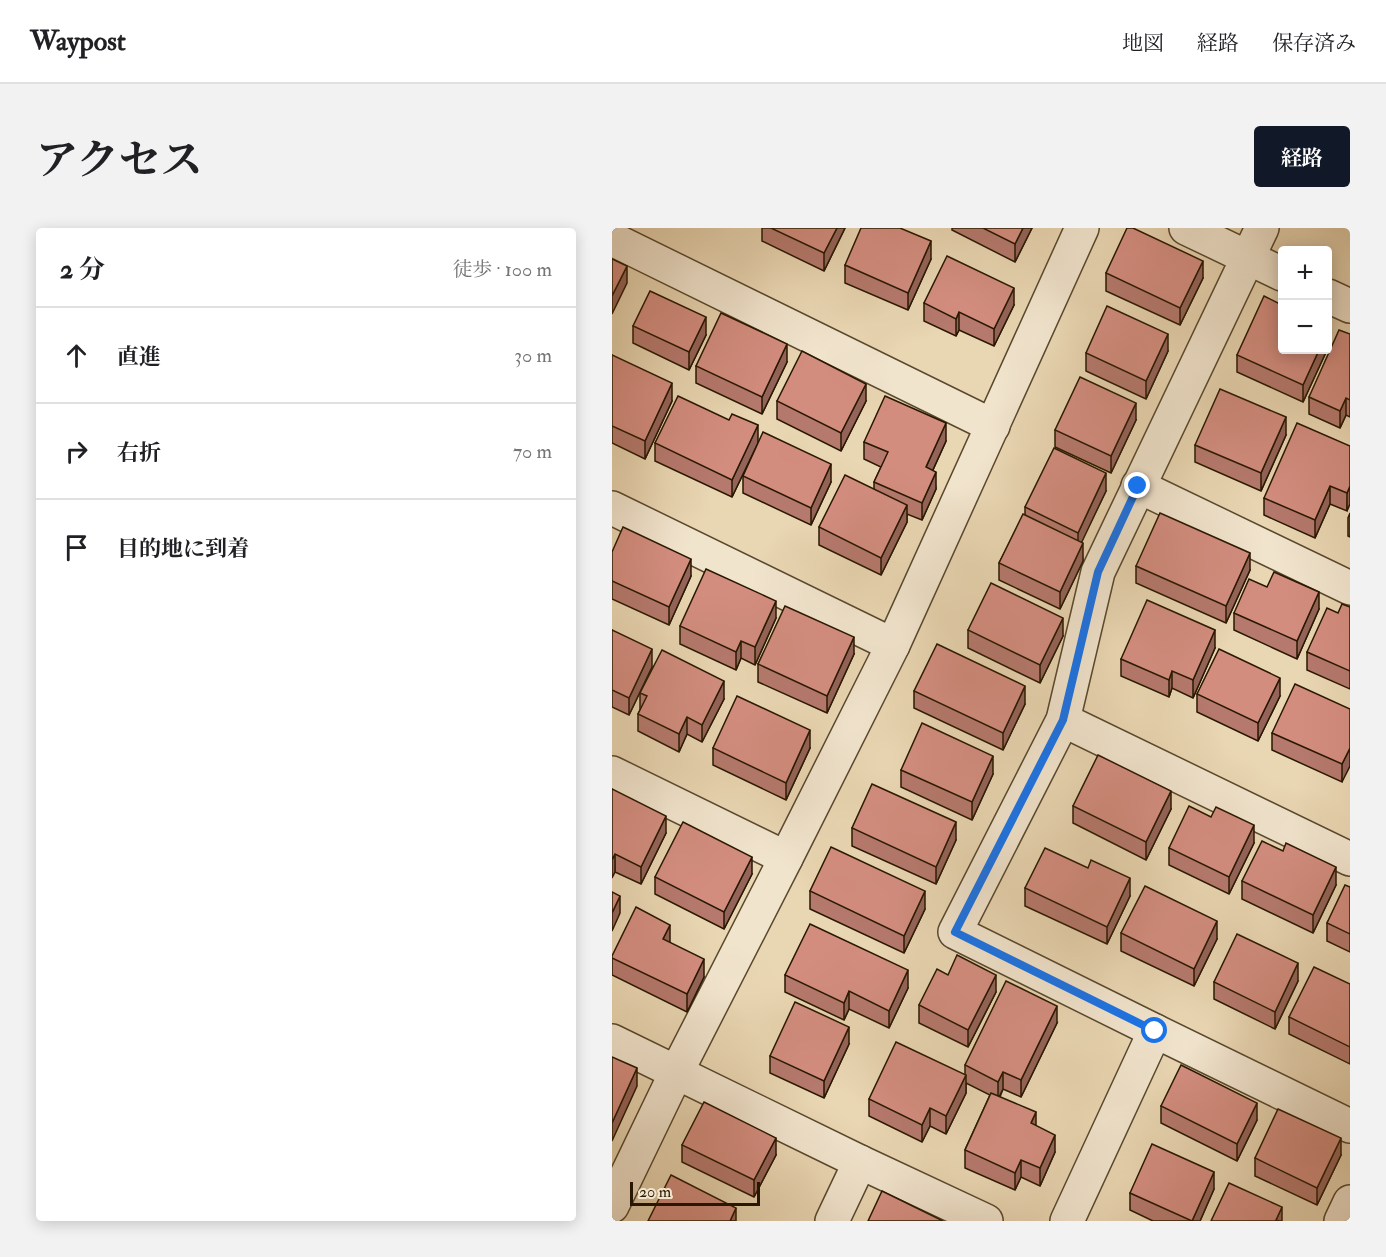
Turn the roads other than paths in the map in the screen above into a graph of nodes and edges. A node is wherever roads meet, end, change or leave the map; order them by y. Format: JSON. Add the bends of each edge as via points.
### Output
{"nodes":[{"id":1,"x":1082,"y":228,"type":"edge"},
{"id":2,"x":1186,"y":228,"type":"edge"},
{"id":3,"x":1262,"y":228,"type":"edge"},
{"id":4,"x":612,"y":239,"type":"edge"},
{"id":5,"x":1248,"y":258,"type":"junction"},
{"id":6,"x":1278,"y":272,"type":"edge"},
{"id":7,"x":1332,"y":298,"type":"edge"},
{"id":8,"x":1350,"y":306,"type":"edge"},
{"id":9,"x":993,"y":426,"type":"junction"},
{"id":10,"x":1138,"y":486,"type":"junction"},
{"id":11,"x":612,"y":508,"type":"edge"},
{"id":12,"x":1350,"y":588,"type":"edge"},
{"id":13,"x":892,"y":645,"type":"junction"},
{"id":14,"x":1063,"y":720,"type":"junction"},
{"id":15,"x":612,"y":773,"type":"edge"},
{"id":16,"x":786,"y":858,"type":"junction"},
{"id":17,"x":1350,"y":859,"type":"edge"},
{"id":18,"x":1155,"y":1031,"type":"junction"},
{"id":19,"x":612,"y":1041,"type":"edge"},
{"id":20,"x":676,"y":1073,"type":"junction"},
{"id":21,"x":1350,"y":1126,"type":"edge"},
{"id":22,"x":860,"y":1162,"type":"junction"},
{"id":23,"x":1350,"y":1202,"type":"edge"},
{"id":24,"x":612,"y":1206,"type":"edge"},
{"id":25,"x":832,"y":1221,"type":"edge"},
{"id":26,"x":986,"y":1221,"type":"edge"},
{"id":27,"x":1067,"y":1221,"type":"edge"},
{"id":28,"x":1341,"y":1221,"type":"edge"}],
"edges":[{"from":1,"to":9,"type":"street"},
{"from":2,"to":5,"type":"street"},
{"from":3,"to":5,"type":"street"},
{"from":4,"to":9,"type":"street"},
{"from":5,"to":6,"type":"street"},
{"from":5,"to":10,"type":"street"},
{"from":7,"to":8,"type":"street"},
{"from":9,"to":13,"type":"street"},
{"from":10,"to":12,"type":"street"},
{"from":10,"to":14,"type":"street","via":[[1098,572]]},
{"from":11,"to":13,"type":"street"},
{"from":13,"to":16,"type":"street"},
{"from":14,"to":17,"type":"street"},
{"from":14,"to":18,"type":"street","via":[[955,932]]},
{"from":15,"to":16,"type":"street"},
{"from":16,"to":20,"type":"street"},
{"from":18,"to":21,"type":"street"},
{"from":18,"to":27,"type":"street"},
{"from":19,"to":20,"type":"street"},
{"from":20,"to":22,"type":"street"},
{"from":20,"to":24,"type":"street"},
{"from":22,"to":25,"type":"street"},
{"from":22,"to":26,"type":"street"},
{"from":23,"to":28,"type":"street"}]}
